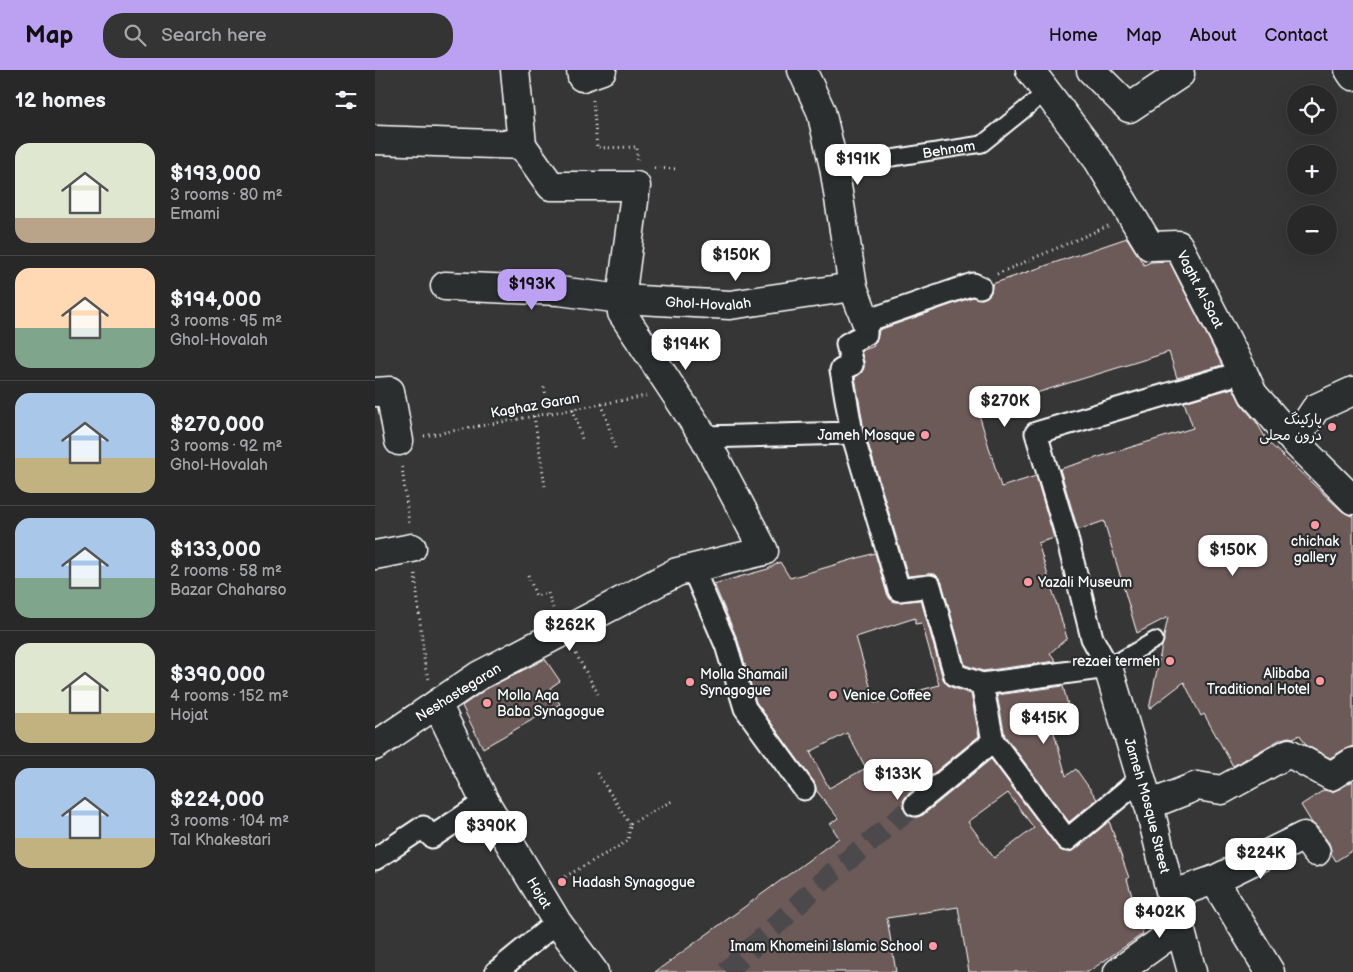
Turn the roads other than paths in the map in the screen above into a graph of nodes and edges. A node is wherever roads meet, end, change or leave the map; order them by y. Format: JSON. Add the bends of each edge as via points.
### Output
{"nodes":[{"id":1,"x":515,"y":70,"type":"edge"},
{"id":2,"x":802,"y":70,"type":"edge"},
{"id":3,"x":1091,"y":70,"type":"edge"},
{"id":4,"x":1349,"y":70,"type":"edge"},
{"id":5,"x":1180,"y":74,"type":"dead end"},
{"id":6,"x":1353,"y":76,"type":"edge"},
{"id":7,"x":1043,"y":78,"type":"edge"},
{"id":8,"x":375,"y":140,"type":"edge"},
{"id":9,"x":522,"y":145,"type":"junction"},
{"id":10,"x":834,"y":168,"type":"junction"},
{"id":11,"x":977,"y":285,"type":"road end"},
{"id":12,"x":445,"y":286,"type":"dead end"},
{"id":13,"x":853,"y":287,"type":"junction"},
{"id":14,"x":621,"y":299,"type":"junction"},
{"id":15,"x":866,"y":321,"type":"junction"},
{"id":16,"x":1243,"y":372,"type":"junction"},
{"id":17,"x":1353,"y":391,"type":"edge"},
{"id":18,"x":375,"y":392,"type":"edge"},
{"id":19,"x":852,"y":433,"type":"junction"},
{"id":20,"x":704,"y":437,"type":"junction"},
{"id":21,"x":399,"y":441,"type":"road end"},
{"id":22,"x":1294,"y":441,"type":"junction"},
{"id":23,"x":1344,"y":496,"type":"edge"},
{"id":24,"x":412,"y":548,"type":"dead end"},
{"id":25,"x":375,"y":555,"type":"edge"},
{"id":26,"x":693,"y":569,"type":"junction"},
{"id":27,"x":1155,"y":640,"type":"dead end"},
{"id":28,"x":1108,"y":667,"type":"junction"},
{"id":29,"x":982,"y":684,"type":"junction"},
{"id":30,"x":437,"y":704,"type":"junction"},
{"id":31,"x":993,"y":741,"type":"junction"},
{"id":32,"x":375,"y":746,"type":"edge"},
{"id":33,"x":1353,"y":762,"type":"edge"},
{"id":34,"x":804,"y":789,"type":"dead end"},
{"id":35,"x":1145,"y":792,"type":"junction"},
{"id":36,"x":485,"y":802,"type":"junction"},
{"id":37,"x":915,"y":805,"type":"tunnel mouth"},
{"id":38,"x":1316,"y":852,"type":"dead end"},
{"id":39,"x":375,"y":859,"type":"edge"},
{"id":40,"x":1213,"y":880,"type":"junction"},
{"id":41,"x":1171,"y":894,"type":"junction"},
{"id":42,"x":557,"y":922,"type":"junction"},
{"id":43,"x":1179,"y":928,"type":"junction"},
{"id":44,"x":496,"y":972,"type":"edge"},
{"id":45,"x":594,"y":972,"type":"edge"},
{"id":46,"x":1118,"y":972,"type":"edge"},
{"id":47,"x":1192,"y":972,"type":"edge"},
{"id":48,"x":1270,"y":972,"type":"edge"}],
"edges":[{"from":1,"to":9,"type":"street"},
{"from":2,"to":10,"type":"street","via":[[821,110]]},
{"from":3,"to":5,"type":"street","via":[[1129,108]]},
{"from":4,"to":6,"type":"street"},
{"from":7,"to":10,"type":"lane","name":"Behnam","via":[[982,144]]},
{"from":7,"to":16,"type":"street","name":"Vaght Al-Saat","via":[[1150,246],[1177,245]]},
{"from":8,"to":9,"type":"street"},
{"from":9,"to":14,"type":"street","via":[[551,186],[636,186]]},
{"from":10,"to":13,"type":"street"},
{"from":11,"to":15,"type":"street"},
{"from":12,"to":14,"type":"street","name":"Ghol-Hovalah","via":[[559,291]]},
{"from":13,"to":14,"type":"street","name":"Ghol-Hovalah","via":[[730,305]]},
{"from":13,"to":15,"type":"street"},
{"from":14,"to":20,"type":"street","via":[[623,313]]},
{"from":15,"to":19,"type":"street","via":[[866,334],[847,344],[852,365],[841,370]]},
{"from":16,"to":22,"type":"street","name":"Vaght Al-Saat","via":[[1253,394]]},
{"from":16,"to":28,"type":"street","via":[[1036,433],[1092,638]]},
{"from":17,"to":22,"type":"street","via":[[1316,408]]},
{"from":18,"to":21,"type":"street","via":[[390,390]]},
{"from":19,"to":20,"type":"street"},
{"from":19,"to":29,"type":"street","via":[[899,590],[929,586],[955,675]]},
{"from":20,"to":26,"type":"street","name":"Neshastegaran","via":[[764,551]]},
{"from":22,"to":23,"type":"street","name":"Vaght Al-Saat"},
{"from":24,"to":25,"type":"street"},
{"from":26,"to":30,"type":"street","name":"Neshastegaran","via":[[677,572],[563,631],[478,676]]},
{"from":26,"to":34,"type":"street","via":[[726,645],[745,708]]},
{"from":27,"to":28,"type":"lane"},
{"from":28,"to":29,"type":"street"},
{"from":28,"to":35,"type":"street","name":"Jameh Mosque Street"},
{"from":29,"to":31,"type":"street"},
{"from":30,"to":32,"type":"street","name":"Neshastegaran"},
{"from":30,"to":36,"type":"street","name":"Hojat"},
{"from":31,"to":35,"type":"street","via":[[1067,840]]},
{"from":31,"to":37,"type":"street"},
{"from":33,"to":35,"type":"street","via":[[1331,776],[1289,753],[1221,790],[1197,786]]},
{"from":35,"to":41,"type":"street","name":"Jameh Mosque Street"},
{"from":36,"to":39,"type":"street","via":[[433,837],[423,827]]},
{"from":36,"to":42,"type":"street","name":"Hojat"},
{"from":38,"to":40,"type":"street","via":[[1304,836]]},
{"from":40,"to":41,"type":"street"},
{"from":40,"to":48,"type":"street"},
{"from":41,"to":43,"type":"street","name":"Jameh Mosque Street"},
{"from":42,"to":44,"type":"street"},
{"from":42,"to":45,"type":"street","name":"Hojat"},
{"from":43,"to":46,"type":"street"},
{"from":43,"to":47,"type":"street","name":"Jameh Mosque Street"}]}
